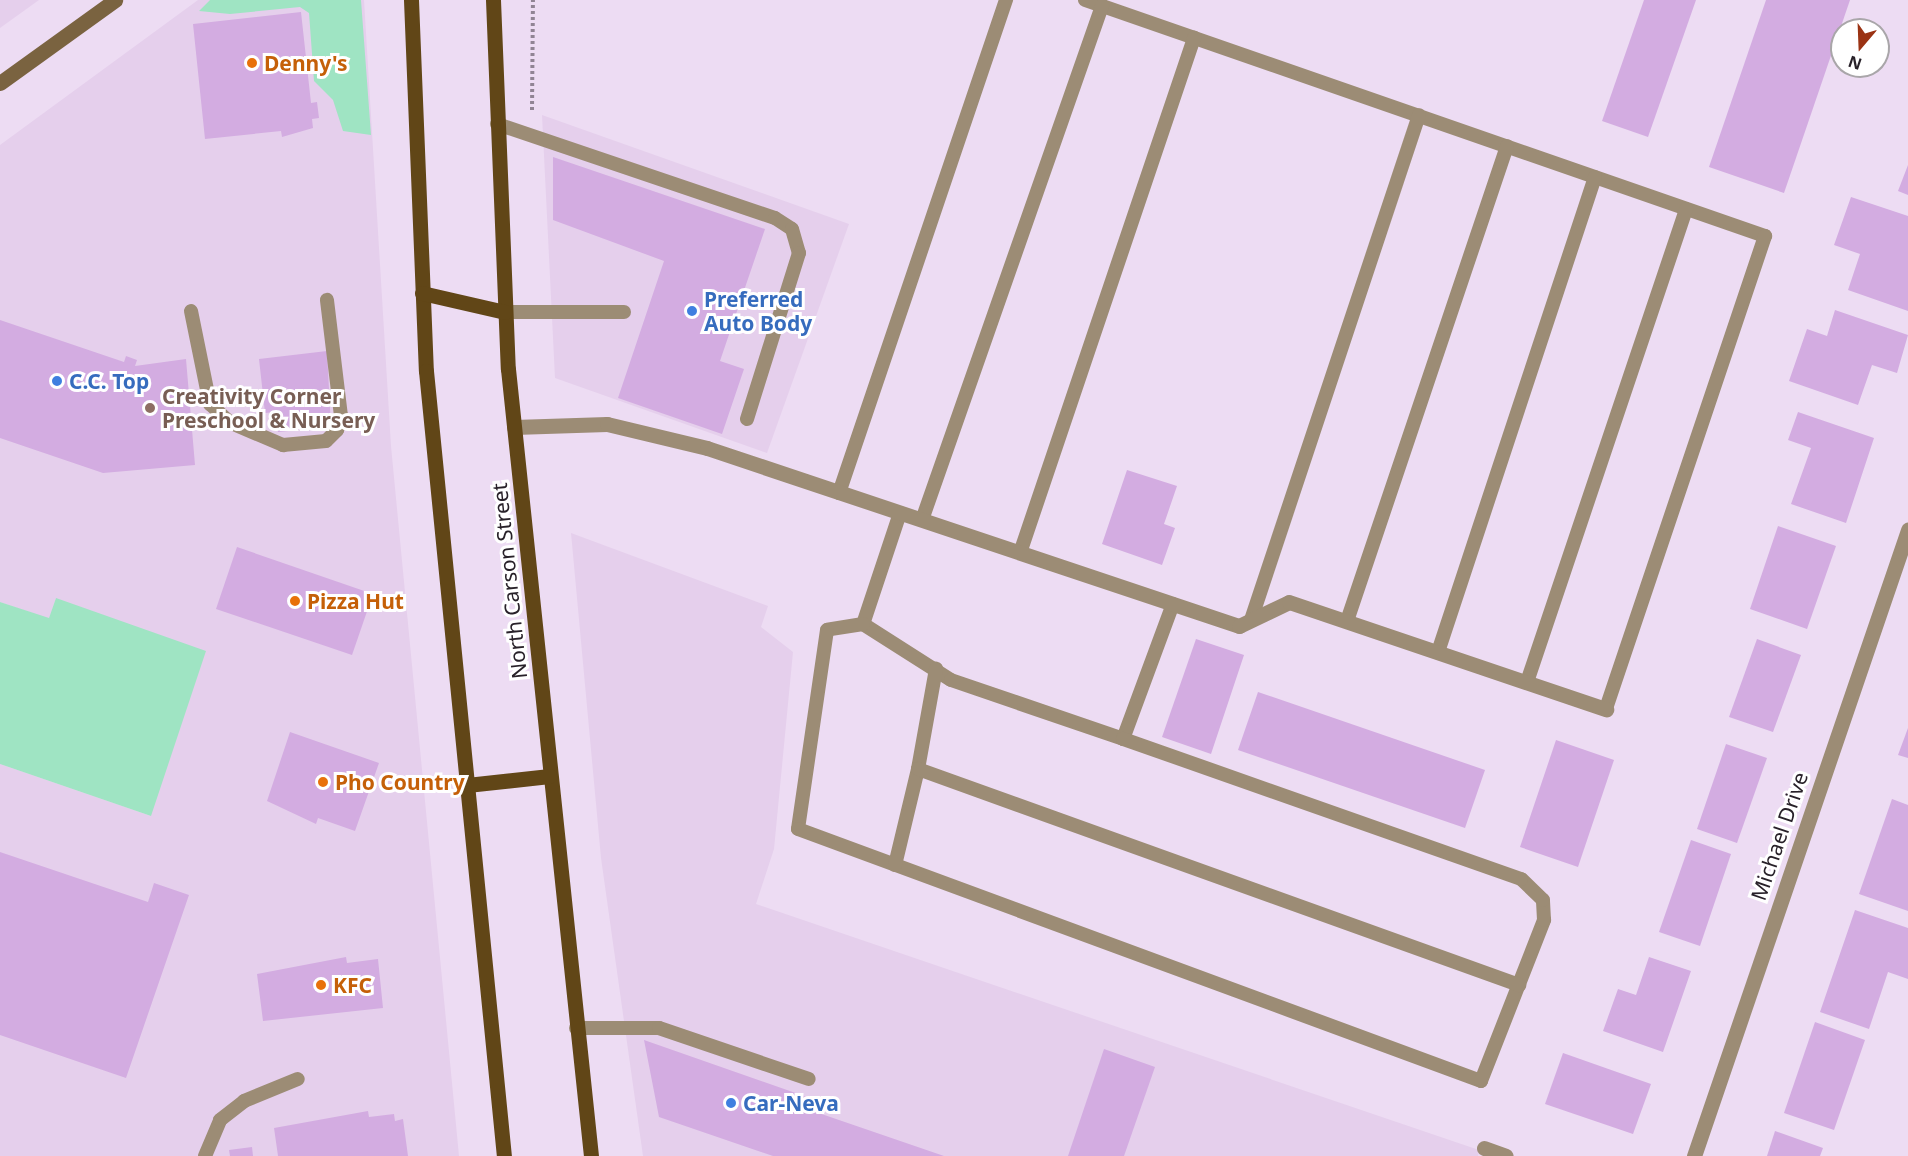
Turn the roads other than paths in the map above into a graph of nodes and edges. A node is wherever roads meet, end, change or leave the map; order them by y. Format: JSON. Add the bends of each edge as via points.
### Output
{"nodes":[{"id":1,"x":115,"y":0,"type":"edge"},
{"id":2,"x":411,"y":0,"type":"edge"},
{"id":3,"x":493,"y":0,"type":"edge"},
{"id":4,"x":1006,"y":0,"type":"edge"},
{"id":5,"x":1085,"y":0,"type":"edge"},
{"id":6,"x":1102,"y":6,"type":"junction"},
{"id":7,"x":1194,"y":38,"type":"junction"},
{"id":8,"x":0,"y":83,"type":"edge"},
{"id":9,"x":1419,"y":116,"type":"junction"},
{"id":10,"x":497,"y":123,"type":"junction"},
{"id":11,"x":1507,"y":146,"type":"junction"},
{"id":12,"x":1595,"y":177,"type":"junction"},
{"id":13,"x":1686,"y":209,"type":"junction"},
{"id":14,"x":422,"y":293,"type":"junction"},
{"id":15,"x":327,"y":300,"type":"dead end"},
{"id":16,"x":191,"y":311,"type":"dead end"},
{"id":17,"x":506,"y":312,"type":"junction"},
{"id":18,"x":624,"y":312,"type":"dead end"},
{"id":19,"x":747,"y":419,"type":"dead end"},
{"id":20,"x":514,"y":427,"type":"junction"},
{"id":21,"x":839,"y":493,"type":"junction"},
{"id":22,"x":900,"y":513,"type":"junction"},
{"id":23,"x":922,"y":520,"type":"junction"},
{"id":24,"x":1908,"y":530,"type":"edge"},
{"id":25,"x":1020,"y":553,"type":"junction"},
{"id":26,"x":1173,"y":604,"type":"junction"},
{"id":27,"x":1251,"y":620,"type":"junction"},
{"id":28,"x":1347,"y":621,"type":"junction"},
{"id":29,"x":863,"y":624,"type":"junction"},
{"id":30,"x":1438,"y":652,"type":"junction"},
{"id":31,"x":936,"y":669,"type":"junction"},
{"id":32,"x":1527,"y":682,"type":"junction"},
{"id":33,"x":1606,"y":709,"type":"joint"},
{"id":34,"x":1123,"y":739,"type":"junction"},
{"id":35,"x":918,"y":769,"type":"junction"},
{"id":36,"x":550,"y":776,"type":"junction"},
{"id":37,"x":467,"y":785,"type":"junction"},
{"id":38,"x":896,"y":865,"type":"junction"},
{"id":39,"x":1519,"y":985,"type":"junction"},
{"id":40,"x":576,"y":1028,"type":"junction"},
{"id":41,"x":809,"y":1079,"type":"dead end"},
{"id":42,"x":298,"y":1080,"type":"dead end"},
{"id":43,"x":1484,"y":1148,"type":"dead end"},
{"id":44,"x":205,"y":1156,"type":"edge"},
{"id":45,"x":504,"y":1156,"type":"edge"},
{"id":46,"x":591,"y":1156,"type":"edge"},
{"id":47,"x":1506,"y":1156,"type":"edge"},
{"id":48,"x":1694,"y":1156,"type":"edge"}],
"edges":[{"from":1,"to":8,"type":"street"},
{"from":2,"to":14,"type":"main road"},
{"from":3,"to":10,"type":"main road","name":"North Carson Street"},
{"from":4,"to":21,"type":"lane"},
{"from":5,"to":6,"type":"lane"},
{"from":6,"to":7,"type":"lane"},
{"from":6,"to":23,"type":"lane"},
{"from":7,"to":9,"type":"lane"},
{"from":7,"to":25,"type":"lane"},
{"from":9,"to":11,"type":"lane"},
{"from":9,"to":27,"type":"lane"},
{"from":10,"to":17,"type":"main road","name":"North Carson Street"},
{"from":10,"to":19,"type":"lane","via":[[775,218],[792,229],[799,253]]},
{"from":11,"to":12,"type":"lane"},
{"from":11,"to":28,"type":"lane"},
{"from":12,"to":13,"type":"lane"},
{"from":12,"to":30,"type":"lane"},
{"from":13,"to":32,"type":"lane"},
{"from":13,"to":33,"type":"lane","via":[[1765,236]]},
{"from":14,"to":17,"type":"main road"},
{"from":14,"to":37,"type":"main road"},
{"from":15,"to":16,"type":"lane","via":[[341,416],[337,430],[326,441],[283,445],[229,422],[210,404]]},
{"from":17,"to":18,"type":"lane"},
{"from":17,"to":20,"type":"main road","name":"North Carson Street"},
{"from":20,"to":21,"type":"street","via":[[607,424],[707,448]]},
{"from":20,"to":36,"type":"main road","name":"North Carson Street"},
{"from":21,"to":22,"type":"street"},
{"from":22,"to":23,"type":"street"},
{"from":22,"to":29,"type":"lane"},
{"from":23,"to":25,"type":"street"},
{"from":24,"to":48,"type":"street","name":"Michael Drive"},
{"from":25,"to":26,"type":"street"},
{"from":26,"to":27,"type":"street","via":[[1239,626]]},
{"from":26,"to":34,"type":"lane"},
{"from":27,"to":28,"type":"street","via":[[1289,602]]},
{"from":28,"to":30,"type":"street"},
{"from":29,"to":31,"type":"lane"},
{"from":29,"to":38,"type":"lane","via":[[826,630],[798,829]]},
{"from":30,"to":32,"type":"street"},
{"from":31,"to":34,"type":"lane","via":[[951,680]]},
{"from":31,"to":35,"type":"lane"},
{"from":32,"to":33,"type":"street"},
{"from":34,"to":39,"type":"lane","via":[[1521,879],[1543,900],[1544,920]]},
{"from":35,"to":38,"type":"lane"},
{"from":35,"to":39,"type":"lane"},
{"from":36,"to":37,"type":"main road"},
{"from":36,"to":40,"type":"main road","name":"North Carson Street"},
{"from":37,"to":45,"type":"main road"},
{"from":38,"to":39,"type":"lane","via":[[1481,1081]]},
{"from":40,"to":41,"type":"lane","via":[[659,1028]]},
{"from":40,"to":46,"type":"main road","name":"North Carson Street"},
{"from":42,"to":44,"type":"lane","via":[[244,1101],[220,1120]]},
{"from":43,"to":47,"type":"street"}]}
